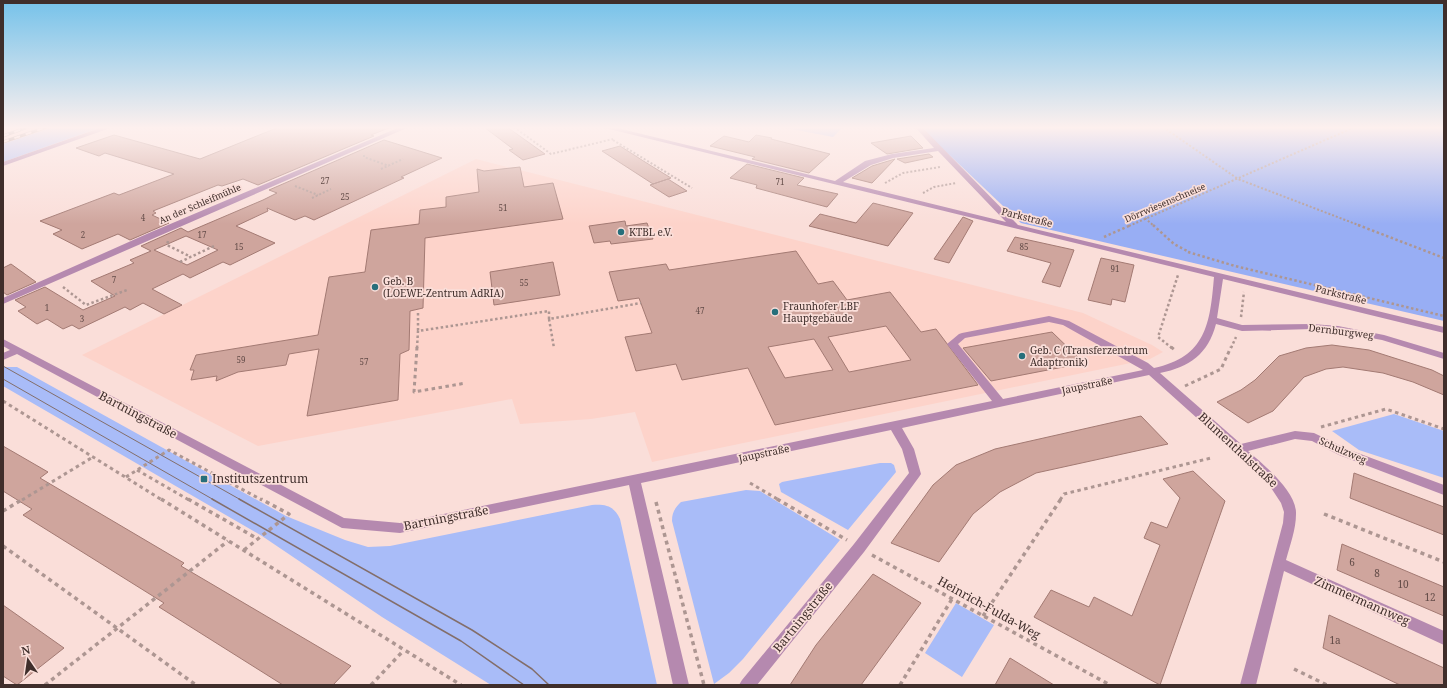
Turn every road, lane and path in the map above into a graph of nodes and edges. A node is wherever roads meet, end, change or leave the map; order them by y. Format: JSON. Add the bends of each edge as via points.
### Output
{"nodes":[{"id":1,"x":17,"y":159,"type":"edge"},
{"id":2,"x":332,"y":159,"type":"edge"},
{"id":3,"x":370,"y":159,"type":"edge"},
{"id":4,"x":403,"y":159,"type":"dead end"},
{"id":5,"x":645,"y":159,"type":"edge"},
{"id":6,"x":737,"y":159,"type":"edge"},
{"id":7,"x":881,"y":159,"type":"edge"},
{"id":8,"x":948,"y":159,"type":"edge"},
{"id":9,"x":1209,"y":159,"type":"edge"},
{"id":10,"x":1283,"y":159,"type":"edge"},
{"id":11,"x":3,"y":164,"type":"edge"},
{"id":12,"x":954,"y":165,"type":"junction"},
{"id":13,"x":389,"y":166,"type":"junction"},
{"id":14,"x":381,"y":169,"type":"dead end"},
{"id":15,"x":1238,"y":179,"type":"junction"},
{"id":16,"x":282,"y":181,"type":"junction"},
{"id":17,"x":970,"y":181,"type":"junction"},
{"id":18,"x":837,"y":183,"type":"junction"},
{"id":19,"x":692,"y":188,"type":"dead end"},
{"id":20,"x":331,"y":189,"type":"dead end"},
{"id":21,"x":876,"y":192,"type":"junction"},
{"id":22,"x":318,"y":195,"type":"junction"},
{"id":23,"x":312,"y":198,"type":"dead end"},
{"id":24,"x":914,"y":201,"type":"junction"},
{"id":25,"x":1145,"y":218,"type":"junction"},
{"id":26,"x":1014,"y":225,"type":"junction"},
{"id":27,"x":168,"y":240,"type":"dead end"},
{"id":28,"x":1089,"y":244,"type":"junction"},
{"id":29,"x":214,"y":246,"type":"dead end"},
{"id":30,"x":191,"y":257,"type":"junction"},
{"id":31,"x":1444,"y":258,"type":"edge"},
{"id":32,"x":180,"y":262,"type":"dead end"},
{"id":33,"x":1181,"y":266,"type":"junction"},
{"id":34,"x":1219,"y":276,"type":"junction"},
{"id":35,"x":54,"y":279,"type":"junction"},
{"id":36,"x":127,"y":290,"type":"dead end"},
{"id":37,"x":3,"y":301,"type":"edge"},
{"id":38,"x":641,"y":303,"type":"dead end"},
{"id":39,"x":418,"y":313,"type":"dead end"},
{"id":40,"x":1444,"y":316,"type":"edge"},
{"id":41,"x":549,"y":319,"type":"junction"},
{"id":42,"x":1212,"y":320,"type":"junction"},
{"id":43,"x":418,"y":330,"type":"junction"},
{"id":44,"x":1444,"y":330,"type":"edge"},
{"id":45,"x":3,"y":342,"type":"edge"},
{"id":46,"x":554,"y":348,"type":"dead end"},
{"id":47,"x":16,"y":351,"type":"junction"},
{"id":48,"x":1178,"y":352,"type":"dead end"},
{"id":49,"x":1444,"y":356,"type":"edge"},
{"id":50,"x":3,"y":357,"type":"edge"},
{"id":51,"x":1153,"y":372,"type":"junction"},
{"id":52,"x":466,"y":383,"type":"dead end"},
{"id":53,"x":3,"y":401,"type":"edge"},
{"id":54,"x":1000,"y":404,"type":"junction"},
{"id":55,"x":894,"y":426,"type":"junction"},
{"id":56,"x":1444,"y":429,"type":"edge"},
{"id":57,"x":1314,"y":437,"type":"junction"},
{"id":58,"x":1239,"y":449,"type":"junction"},
{"id":59,"x":93,"y":457,"type":"junction"},
{"id":60,"x":1211,"y":458,"type":"dead end"},
{"id":61,"x":137,"y":470,"type":"junction"},
{"id":62,"x":126,"y":477,"type":"junction"},
{"id":63,"x":649,"y":477,"type":"junction"},
{"id":64,"x":634,"y":480,"type":"junction"},
{"id":65,"x":750,"y":483,"type":"dead end"},
{"id":66,"x":1444,"y":490,"type":"edge"},
{"id":67,"x":3,"y":511,"type":"edge"},
{"id":68,"x":1324,"y":514,"type":"dead end"},
{"id":69,"x":258,"y":539,"type":"junction"},
{"id":70,"x":228,"y":541,"type":"junction"},
{"id":71,"x":3,"y":546,"type":"edge"},
{"id":72,"x":859,"y":548,"type":"junction"},
{"id":73,"x":244,"y":550,"type":"junction"},
{"id":74,"x":1444,"y":562,"type":"edge"},
{"id":75,"x":1280,"y":563,"type":"junction"},
{"id":76,"x":952,"y":599,"type":"junction"},
{"id":77,"x":983,"y":616,"type":"junction"},
{"id":78,"x":118,"y":628,"type":"junction"},
{"id":79,"x":1444,"y":638,"type":"edge"},
{"id":80,"x":404,"y":650,"type":"junction"},
{"id":81,"x":1294,"y":669,"type":"dead end"},
{"id":82,"x":45,"y":685,"type":"edge"},
{"id":83,"x":196,"y":685,"type":"edge"},
{"id":84,"x":371,"y":685,"type":"edge"},
{"id":85,"x":461,"y":685,"type":"edge"},
{"id":86,"x":681,"y":685,"type":"edge"},
{"id":87,"x":704,"y":685,"type":"edge"},
{"id":88,"x":747,"y":685,"type":"edge"},
{"id":89,"x":900,"y":685,"type":"edge"},
{"id":90,"x":1110,"y":685,"type":"edge"},
{"id":91,"x":1248,"y":685,"type":"edge"},
{"id":92,"x":1327,"y":685,"type":"edge"}],
"edges":[{"from":1,"to":11,"type":"street"},
{"from":2,"to":16,"type":"street","name":"An der Schleifmühle"},
{"from":3,"to":13,"type":"path"},
{"from":4,"to":13,"type":"path"},
{"from":5,"to":19,"type":"path"},
{"from":6,"to":18,"type":"street","name":"Parkstraße"},
{"from":7,"to":18,"type":"street","via":[[868,163]]},
{"from":8,"to":12,"type":"street"},
{"from":9,"to":15,"type":"path"},
{"from":10,"to":15,"type":"path","name":"Dörrwiesenschneise"},
{"from":12,"to":17,"type":"street"},
{"from":12,"to":21,"type":"path","via":[[920,169],[901,175],[887,181]]},
{"from":13,"to":14,"type":"path"},
{"from":15,"to":25,"type":"path","name":"Dörrwiesenschneise"},
{"from":15,"to":31,"type":"path"},
{"from":16,"to":22,"type":"path"},
{"from":16,"to":35,"type":"street","name":"An der Schleifmühle"},
{"from":17,"to":24,"type":"path","via":[[934,187]]},
{"from":17,"to":26,"type":"street"},
{"from":18,"to":21,"type":"street","name":"Parkstraße"},
{"from":20,"to":22,"type":"path"},
{"from":21,"to":24,"type":"street","name":"Parkstraße"},
{"from":22,"to":23,"type":"path"},
{"from":24,"to":26,"type":"street","name":"Parkstraße"},
{"from":25,"to":28,"type":"path","name":"Dörrwiesenschneise"},
{"from":25,"to":40,"type":"path","via":[[1174,244],[1188,252],[1235,266]]},
{"from":26,"to":28,"type":"street","name":"Parkstraße"},
{"from":27,"to":30,"type":"path","via":[[167,245]]},
{"from":28,"to":33,"type":"street","name":"Parkstraße"},
{"from":29,"to":30,"type":"path"},
{"from":30,"to":32,"type":"path"},
{"from":33,"to":34,"type":"street","name":"Parkstraße"},
{"from":33,"to":48,"type":"path","via":[[1158,337]]},
{"from":34,"to":42,"type":"street","name":"Jaupstraße"},
{"from":34,"to":44,"type":"street","name":"Parkstraße"},
{"from":35,"to":36,"type":"path","via":[[86,305]]},
{"from":35,"to":37,"type":"street","name":"An der Schleifmühle"},
{"from":38,"to":41,"type":"path"},
{"from":39,"to":43,"type":"path"},
{"from":41,"to":43,"type":"path","via":[[549,311]]},
{"from":41,"to":46,"type":"path"},
{"from":42,"to":49,"type":"street","name":"Dernburgweg","via":[[1240,328],[1306,327],[1355,331],[1389,338]]},
{"from":42,"to":51,"type":"street","name":"Jaupstraße","via":[[1204,342],[1195,354],[1175,365]]},
{"from":43,"to":52,"type":"path","via":[[414,392]]},
{"from":45,"to":47,"type":"street","name":"Bartningstraße"},
{"from":47,"to":50,"type":"street"},
{"from":47,"to":64,"type":"street","name":"Bartningstraße","via":[[342,523],[400,528]]},
{"from":51,"to":54,"type":"street","name":"Jaupstraße"},
{"from":51,"to":54,"type":"street","name":"Blumenthalstraße","via":[[1066,323],[1049,319],[962,336],[952,344]]},
{"from":51,"to":58,"type":"street","name":"Blumenthalstraße"},
{"from":53,"to":59,"type":"path"},
{"from":54,"to":55,"type":"street","name":"Jaupstraße"},
{"from":55,"to":63,"type":"street","name":"Jaupstraße"},
{"from":55,"to":72,"type":"street","via":[[908,449],[915,474]]},
{"from":56,"to":57,"type":"path","via":[[1386,409],[1313,429]]},
{"from":57,"to":58,"type":"street","name":"Schulzweg","via":[[1295,435]]},
{"from":57,"to":66,"type":"street","name":"Schulzweg","via":[[1343,452]]},
{"from":58,"to":75,"type":"street","name":"Blumenthalstraße","via":[[1270,477],[1287,502],[1290,523]]},
{"from":59,"to":62,"type":"path"},
{"from":59,"to":67,"type":"path"},
{"from":60,"to":77,"type":"path","via":[[1064,494]]},
{"from":61,"to":62,"type":"path"},
{"from":61,"to":69,"type":"path"},
{"from":61,"to":69,"type":"path","via":[[169,450],[289,514]]},
{"from":62,"to":70,"type":"path"},
{"from":63,"to":64,"type":"street","name":"Jaupstraße"},
{"from":63,"to":87,"type":"path"},
{"from":64,"to":86,"type":"street"},
{"from":65,"to":72,"type":"path","name":"Heinrich-Fulda-Weg"},
{"from":68,"to":74,"type":"path"},
{"from":69,"to":73,"type":"path"},
{"from":70,"to":73,"type":"path"},
{"from":70,"to":78,"type":"path"},
{"from":71,"to":78,"type":"path"},
{"from":72,"to":76,"type":"path","name":"Heinrich-Fulda-Weg"},
{"from":72,"to":88,"type":"street","name":"Bartningstraße"},
{"from":73,"to":80,"type":"path"},
{"from":75,"to":79,"type":"street","name":"Zimmermannweg"},
{"from":75,"to":91,"type":"street","name":"Blumenthalstraße"},
{"from":76,"to":77,"type":"path","name":"Heinrich-Fulda-Weg"},
{"from":76,"to":89,"type":"path"},
{"from":77,"to":90,"type":"path","name":"Heinrich-Fulda-Weg"},
{"from":78,"to":82,"type":"path"},
{"from":78,"to":83,"type":"path"},
{"from":80,"to":84,"type":"path"},
{"from":80,"to":85,"type":"path"},
{"from":81,"to":92,"type":"path"}]}
